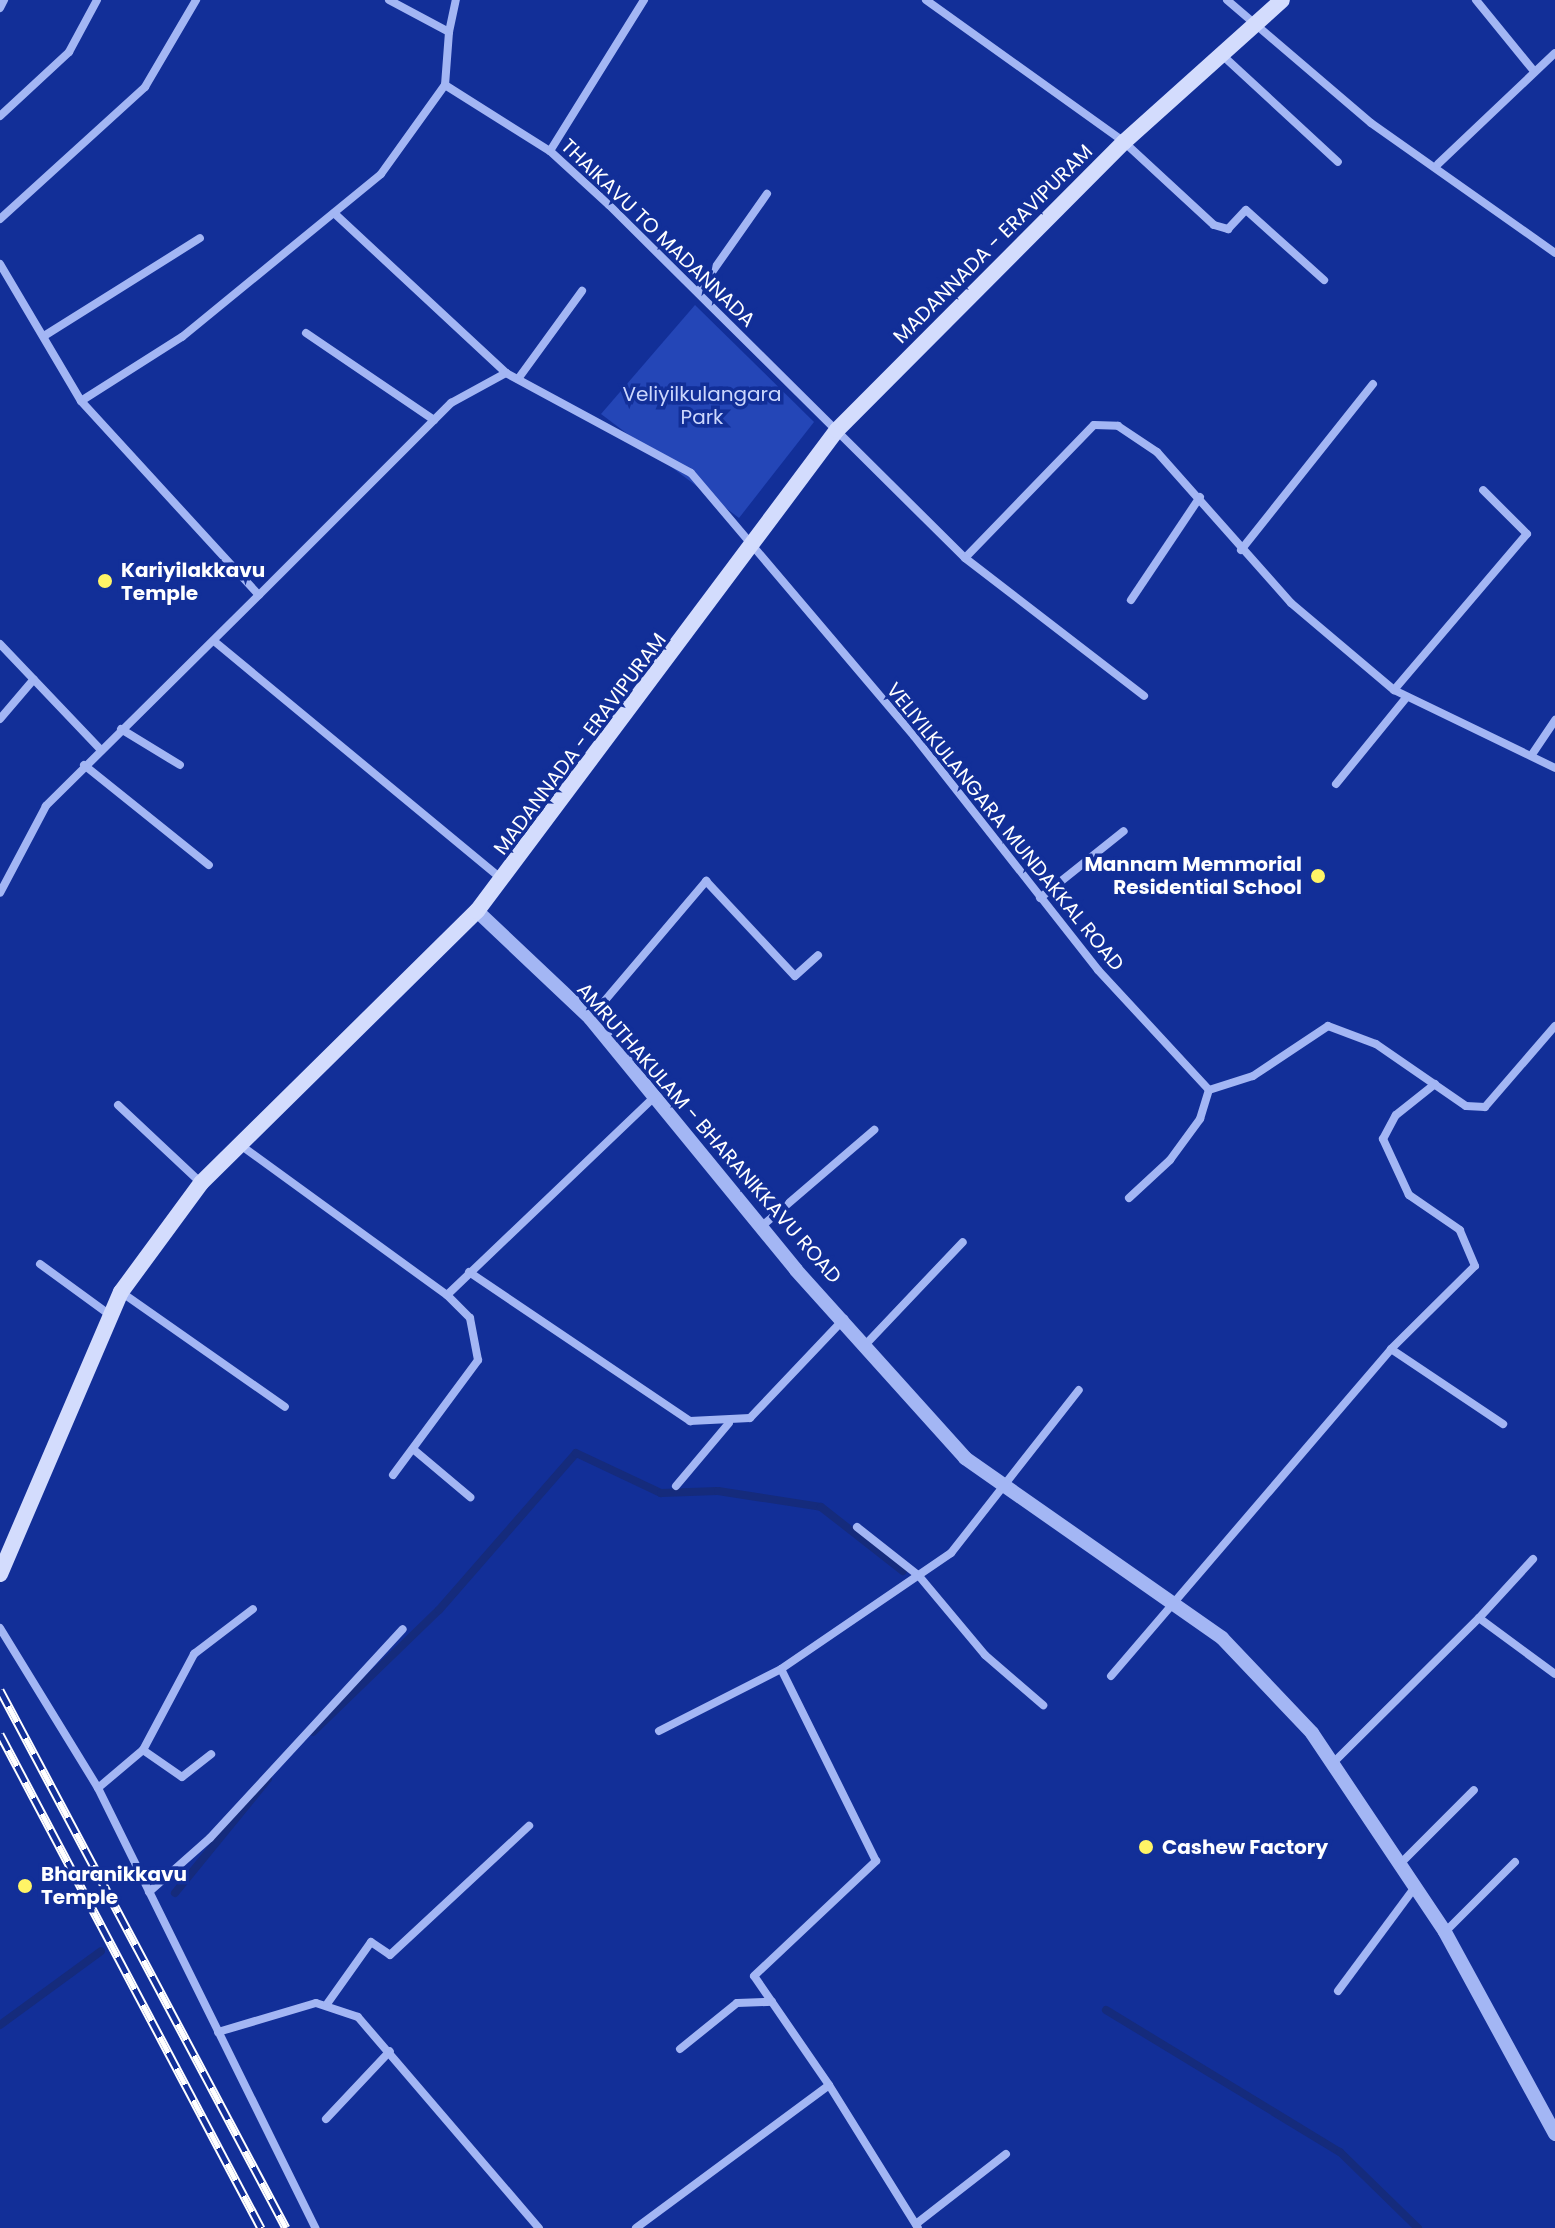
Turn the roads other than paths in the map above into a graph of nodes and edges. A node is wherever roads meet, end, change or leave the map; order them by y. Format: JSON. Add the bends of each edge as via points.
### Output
{"nodes":[{"id":1,"x":4,"y":0,"type":"edge"},
{"id":2,"x":97,"y":0,"type":"edge"},
{"id":3,"x":196,"y":0,"type":"edge"},
{"id":4,"x":389,"y":0,"type":"edge"},
{"id":5,"x":456,"y":0,"type":"edge"},
{"id":6,"x":644,"y":0,"type":"edge"},
{"id":7,"x":926,"y":0,"type":"edge"},
{"id":8,"x":1227,"y":0,"type":"edge"},
{"id":9,"x":1282,"y":0,"type":"edge"},
{"id":10,"x":1476,"y":0,"type":"edge"},
{"id":11,"x":0,"y":8,"type":"edge"},
{"id":12,"x":1250,"y":25,"type":"junction"},
{"id":13,"x":449,"y":32,"type":"junction"},
{"id":14,"x":1220,"y":53,"type":"junction"},
{"id":15,"x":1555,"y":53,"type":"edge"},
{"id":16,"x":1534,"y":71,"type":"junction"},
{"id":17,"x":445,"y":85,"type":"junction"},
{"id":18,"x":0,"y":116,"type":"edge"},
{"id":19,"x":1124,"y":142,"type":"junction"},
{"id":20,"x":550,"y":151,"type":"junction"},
{"id":21,"x":1338,"y":162,"type":"dead end"},
{"id":22,"x":1438,"y":164,"type":"junction"},
{"id":23,"x":767,"y":194,"type":"dead end"},
{"id":24,"x":334,"y":213,"type":"junction"},
{"id":25,"x":0,"y":219,"type":"edge"},
{"id":26,"x":200,"y":238,"type":"dead end"},
{"id":27,"x":1555,"y":253,"type":"edge"},
{"id":28,"x":0,"y":264,"type":"edge"},
{"id":29,"x":1324,"y":280,"type":"dead end"},
{"id":30,"x":582,"y":291,"type":"dead end"},
{"id":31,"x":698,"y":292,"type":"junction"},
{"id":32,"x":306,"y":333,"type":"dead end"},
{"id":33,"x":44,"y":336,"type":"junction"},
{"id":34,"x":506,"y":373,"type":"junction"},
{"id":35,"x":518,"y":379,"type":"junction"},
{"id":36,"x":1373,"y":384,"type":"dead end"},
{"id":37,"x":81,"y":401,"type":"junction"},
{"id":38,"x":434,"y":420,"type":"junction"},
{"id":39,"x":837,"y":430,"type":"junction"},
{"id":40,"x":1483,"y":490,"type":"dead end"},
{"id":41,"x":1200,"y":497,"type":"junction"},
{"id":42,"x":753,"y":550,"type":"junction"},
{"id":43,"x":1241,"y":550,"type":"junction"},
{"id":44,"x":965,"y":558,"type":"junction"},
{"id":45,"x":259,"y":595,"type":"junction"},
{"id":46,"x":1131,"y":600,"type":"dead end"},
{"id":47,"x":214,"y":641,"type":"junction"},
{"id":48,"x":0,"y":644,"type":"edge"},
{"id":49,"x":34,"y":679,"type":"junction"},
{"id":50,"x":1394,"y":690,"type":"junction"},
{"id":51,"x":1144,"y":696,"type":"dead end"},
{"id":52,"x":1406,"y":698,"type":"junction"},
{"id":53,"x":0,"y":719,"type":"edge"},
{"id":54,"x":1555,"y":720,"type":"edge"},
{"id":55,"x":121,"y":729,"type":"junction"},
{"id":56,"x":99,"y":748,"type":"junction"},
{"id":57,"x":1533,"y":753,"type":"junction"},
{"id":58,"x":84,"y":765,"type":"junction"},
{"id":59,"x":180,"y":765,"type":"dead end"},
{"id":60,"x":1555,"y":768,"type":"edge"},
{"id":61,"x":1336,"y":784,"type":"dead end"},
{"id":62,"x":1124,"y":831,"type":"dead end"},
{"id":63,"x":209,"y":865,"type":"dead end"},
{"id":64,"x":502,"y":880,"type":"junction"},
{"id":65,"x":0,"y":893,"type":"edge"},
{"id":66,"x":1040,"y":898,"type":"junction"},
{"id":67,"x":477,"y":911,"type":"junction"},
{"id":68,"x":818,"y":955,"type":"dead end"},
{"id":69,"x":590,"y":1018,"type":"junction"},
{"id":70,"x":1555,"y":1026,"type":"edge"},
{"id":71,"x":1435,"y":1084,"type":"junction"},
{"id":72,"x":1209,"y":1090,"type":"junction"},
{"id":73,"x":656,"y":1096,"type":"junction"},
{"id":74,"x":118,"y":1105,"type":"dead end"},
{"id":75,"x":874,"y":1130,"type":"dead end"},
{"id":76,"x":239,"y":1144,"type":"junction"},
{"id":77,"x":201,"y":1183,"type":"junction"},
{"id":78,"x":1129,"y":1198,"type":"dead end"},
{"id":79,"x":762,"y":1226,"type":"junction"},
{"id":80,"x":963,"y":1242,"type":"dead end"},
{"id":81,"x":40,"y":1264,"type":"dead end"},
{"id":82,"x":469,"y":1272,"type":"junction"},
{"id":83,"x":121,"y":1292,"type":"junction"},
{"id":84,"x":447,"y":1295,"type":"junction"},
{"id":85,"x":110,"y":1315,"type":"junction"},
{"id":86,"x":844,"y":1319,"type":"junction"},
{"id":87,"x":867,"y":1343,"type":"junction"},
{"id":88,"x":1391,"y":1349,"type":"junction"},
{"id":89,"x":1079,"y":1390,"type":"dead end"},
{"id":90,"x":285,"y":1407,"type":"dead end"},
{"id":91,"x":729,"y":1423,"type":"junction"},
{"id":92,"x":1503,"y":1424,"type":"dead end"},
{"id":93,"x":413,"y":1449,"type":"junction"},
{"id":94,"x":393,"y":1475,"type":"dead end"},
{"id":95,"x":676,"y":1486,"type":"dead end"},
{"id":96,"x":1007,"y":1489,"type":"junction"},
{"id":97,"x":470,"y":1497,"type":"dead end"},
{"id":98,"x":857,"y":1527,"type":"dead end"},
{"id":99,"x":1533,"y":1559,"type":"dead end"},
{"id":100,"x":0,"y":1574,"type":"edge"},
{"id":101,"x":919,"y":1576,"type":"junction"},
{"id":102,"x":1170,"y":1601,"type":"junction"},
{"id":103,"x":253,"y":1609,"type":"dead end"},
{"id":104,"x":1479,"y":1618,"type":"junction"},
{"id":105,"x":0,"y":1628,"type":"edge"},
{"id":106,"x":403,"y":1629,"type":"dead end"},
{"id":107,"x":781,"y":1669,"type":"junction"},
{"id":108,"x":1555,"y":1674,"type":"edge"},
{"id":109,"x":1111,"y":1676,"type":"dead end"},
{"id":110,"x":1043,"y":1705,"type":"dead end"},
{"id":111,"x":659,"y":1731,"type":"dead end"},
{"id":112,"x":143,"y":1750,"type":"junction"},
{"id":113,"x":211,"y":1754,"type":"dead end"},
{"id":114,"x":1335,"y":1761,"type":"junction"},
{"id":115,"x":98,"y":1788,"type":"junction"},
{"id":116,"x":1474,"y":1790,"type":"dead end"},
{"id":117,"x":529,"y":1826,"type":"dead end"},
{"id":118,"x":1515,"y":1862,"type":"dead end"},
{"id":119,"x":1401,"y":1863,"type":"junction"},
{"id":120,"x":1416,"y":1886,"type":"junction"},
{"id":121,"x":149,"y":1892,"type":"junction"},
{"id":122,"x":1445,"y":1932,"type":"junction"},
{"id":123,"x":1338,"y":1991,"type":"dead end"},
{"id":124,"x":772,"y":2002,"type":"junction"},
{"id":125,"x":327,"y":2004,"type":"junction"},
{"id":126,"x":218,"y":2032,"type":"junction"},
{"id":127,"x":680,"y":2049,"type":"dead end"},
{"id":128,"x":390,"y":2051,"type":"junction"},
{"id":129,"x":829,"y":2085,"type":"junction"},
{"id":130,"x":326,"y":2119,"type":"dead end"},
{"id":131,"x":1555,"y":2134,"type":"edge"},
{"id":132,"x":1006,"y":2154,"type":"dead end"},
{"id":133,"x":917,"y":2226,"type":"edge"},
{"id":134,"x":536,"y":2227,"type":"edge"},
{"id":135,"x":315,"y":2228,"type":"edge"},
{"id":136,"x":636,"y":2228,"type":"edge"}],
"edges":[{"from":1,"to":11,"type":"street"},
{"from":2,"to":18,"type":"street","via":[[69,52]]},
{"from":3,"to":25,"type":"street","via":[[145,87]]},
{"from":4,"to":13,"type":"street"},
{"from":5,"to":13,"type":"street"},
{"from":6,"to":20,"type":"street"},
{"from":7,"to":19,"type":"street"},
{"from":8,"to":12,"type":"street"},
{"from":9,"to":12,"type":"main road","name":"MADANNADA - ERAVIPURAM"},
{"from":10,"to":16,"type":"street"},
{"from":12,"to":14,"type":"main road","name":"MADANNADA - ERAVIPURAM"},
{"from":12,"to":22,"type":"street","via":[[1371,123]]},
{"from":13,"to":17,"type":"street"},
{"from":14,"to":19,"type":"main road","name":"MADANNADA - ERAVIPURAM"},
{"from":14,"to":21,"type":"street"},
{"from":15,"to":16,"type":"street"},
{"from":16,"to":22,"type":"street"},
{"from":17,"to":20,"type":"street","name":"THAIKAVU TO MADANNADA"},
{"from":17,"to":24,"type":"street","via":[[381,174]]},
{"from":19,"to":29,"type":"street","via":[[1214,225],[1228,229],[1246,210]]},
{"from":19,"to":39,"type":"main road","name":"MADANNADA - ERAVIPURAM"},
{"from":20,"to":31,"type":"street","name":"THAIKAVU TO MADANNADA"},
{"from":22,"to":27,"type":"street"},
{"from":23,"to":31,"type":"street"},
{"from":24,"to":34,"type":"street","name":"VELIYILKULANGARA MUNDAKKAL ROAD"},
{"from":24,"to":37,"type":"street","via":[[182,337]]},
{"from":26,"to":33,"type":"street"},
{"from":28,"to":33,"type":"street"},
{"from":30,"to":35,"type":"street"},
{"from":31,"to":39,"type":"street","name":"THAIKAVU TO MADANNADA"},
{"from":32,"to":38,"type":"street"},
{"from":33,"to":37,"type":"street"},
{"from":34,"to":35,"type":"street","name":"VELIYILKULANGARA MUNDAKKAL ROAD"},
{"from":34,"to":38,"type":"street","via":[[470,388]]},
{"from":35,"to":42,"type":"street","name":"VELIYILKULANGARA MUNDAKKAL ROAD","via":[[691,473]]},
{"from":36,"to":43,"type":"street"},
{"from":37,"to":45,"type":"street"},
{"from":38,"to":45,"type":"street"},
{"from":39,"to":42,"type":"main road","name":"MADANNADA - ERAVIPURAM"},
{"from":39,"to":44,"type":"street","name":"THAIKAVU TO MADANNADA"},
{"from":40,"to":50,"type":"street","via":[[1527,534]]},
{"from":41,"to":43,"type":"street"},
{"from":41,"to":44,"type":"street","via":[[1140,438],[1094,425]]},
{"from":41,"to":46,"type":"street"},
{"from":42,"to":64,"type":"main road","name":"MADANNADA - ERAVIPURAM"},
{"from":42,"to":66,"type":"street","name":"VELIYILKULANGARA MUNDAKKAL ROAD"},
{"from":43,"to":50,"type":"street"},
{"from":44,"to":51,"type":"street","name":"THAIKAVU TO MADANNADA"},
{"from":45,"to":47,"type":"street"},
{"from":47,"to":55,"type":"street"},
{"from":47,"to":64,"type":"street"},
{"from":48,"to":49,"type":"street"},
{"from":49,"to":53,"type":"street"},
{"from":49,"to":56,"type":"street"},
{"from":50,"to":52,"type":"street"},
{"from":52,"to":57,"type":"street"},
{"from":52,"to":61,"type":"street"},
{"from":54,"to":57,"type":"street"},
{"from":55,"to":56,"type":"street"},
{"from":55,"to":59,"type":"street"},
{"from":56,"to":58,"type":"street"},
{"from":57,"to":60,"type":"street"},
{"from":58,"to":63,"type":"street"},
{"from":58,"to":65,"type":"street","via":[[46,806]]},
{"from":62,"to":66,"type":"street"},
{"from":64,"to":67,"type":"main road","name":"MADANNADA - ERAVIPURAM"},
{"from":66,"to":72,"type":"street","name":"VELIYILKULANGARA MUNDAKKAL ROAD"},
{"from":67,"to":69,"type":"street","name":"AMRUTHAKULAM - BHARANIKKAVU ROAD"},
{"from":67,"to":76,"type":"main road","name":"MADANNADA - ERAVIPURAM"},
{"from":68,"to":69,"type":"street","via":[[795,976],[706,881]]},
{"from":69,"to":73,"type":"street","name":"AMRUTHAKULAM - BHARANIKKAVU ROAD"},
{"from":70,"to":71,"type":"street","via":[[1485,1107],[1466,1106]]},
{"from":71,"to":72,"type":"street","via":[[1376,1044],[1328,1026],[1253,1076]]},
{"from":71,"to":88,"type":"street","via":[[1396,1115],[1383,1139],[1409,1195],[1460,1230],[1477,1257]]},
{"from":72,"to":78,"type":"street","via":[[1200,1119],[1170,1160]]},
{"from":73,"to":79,"type":"street","name":"AMRUTHAKULAM - BHARANIKKAVU ROAD"},
{"from":73,"to":82,"type":"street"},
{"from":74,"to":77,"type":"street"},
{"from":75,"to":79,"type":"street"},
{"from":76,"to":77,"type":"main road","name":"MADANNADA - ERAVIPURAM"},
{"from":76,"to":84,"type":"street"},
{"from":77,"to":83,"type":"main road","name":"MADANNADA - ERAVIPURAM"},
{"from":79,"to":86,"type":"street","name":"AMRUTHAKULAM - BHARANIKKAVU ROAD"},
{"from":80,"to":87,"type":"street"},
{"from":81,"to":85,"type":"street"},
{"from":82,"to":84,"type":"street"},
{"from":82,"to":91,"type":"street","via":[[690,1421]]},
{"from":83,"to":85,"type":"main road","name":"MADANNADA - ERAVIPURAM"},
{"from":83,"to":90,"type":"street"},
{"from":84,"to":93,"type":"street","via":[[470,1318],[478,1360]]},
{"from":85,"to":100,"type":"main road","name":"MADANNADA - ERAVIPURAM"},
{"from":86,"to":87,"type":"street","name":"AMRUTHAKULAM - BHARANIKKAVU ROAD"},
{"from":86,"to":91,"type":"street","via":[[750,1418]]},
{"from":87,"to":96,"type":"street","name":"AMRUTHAKULAM - BHARANIKKAVU ROAD","via":[[933,1425]]},
{"from":88,"to":92,"type":"street"},
{"from":88,"to":102,"type":"street"},
{"from":89,"to":96,"type":"street"},
{"from":91,"to":95,"type":"street"},
{"from":93,"to":94,"type":"street"},
{"from":93,"to":97,"type":"street"},
{"from":96,"to":101,"type":"street","via":[[951,1553]]},
{"from":96,"to":102,"type":"street","name":"AMRUTHAKULAM - BHARANIKKAVU ROAD"},
{"from":98,"to":101,"type":"street"},
{"from":99,"to":104,"type":"street"},
{"from":101,"to":107,"type":"street"},
{"from":101,"to":110,"type":"street","via":[[985,1655]]},
{"from":102,"to":109,"type":"street"},
{"from":102,"to":114,"type":"street","name":"AMRUTHAKULAM - BHARANIKKAVU ROAD","via":[[1222,1638]]},
{"from":103,"to":112,"type":"street","via":[[194,1654]]},
{"from":104,"to":108,"type":"street"},
{"from":104,"to":114,"type":"street"},
{"from":105,"to":115,"type":"street"},
{"from":106,"to":121,"type":"street","via":[[210,1838]]},
{"from":107,"to":111,"type":"street"},
{"from":107,"to":124,"type":"street","via":[[876,1861],[754,1976]]},
{"from":112,"to":113,"type":"street","via":[[182,1777]]},
{"from":112,"to":115,"type":"street"},
{"from":114,"to":119,"type":"street","name":"AMRUTHAKULAM - BHARANIKKAVU ROAD"},
{"from":115,"to":121,"type":"street"},
{"from":116,"to":119,"type":"street"},
{"from":117,"to":125,"type":"street","via":[[390,1955],[371,1942]]},
{"from":118,"to":122,"type":"street"},
{"from":119,"to":120,"type":"street","name":"AMRUTHAKULAM - BHARANIKKAVU ROAD"},
{"from":120,"to":122,"type":"street","name":"AMRUTHAKULAM - BHARANIKKAVU ROAD"},
{"from":120,"to":123,"type":"street"},
{"from":121,"to":126,"type":"street"},
{"from":122,"to":131,"type":"street","name":"AMRUTHAKULAM - BHARANIKKAVU ROAD"},
{"from":124,"to":127,"type":"street","via":[[737,2003]]},
{"from":124,"to":129,"type":"street"},
{"from":125,"to":126,"type":"street"},
{"from":125,"to":128,"type":"street","via":[[358,2017]]},
{"from":126,"to":135,"type":"street"},
{"from":128,"to":130,"type":"street"},
{"from":128,"to":134,"type":"street"},
{"from":129,"to":133,"type":"street"},
{"from":129,"to":136,"type":"street"},
{"from":132,"to":133,"type":"street"}]}
